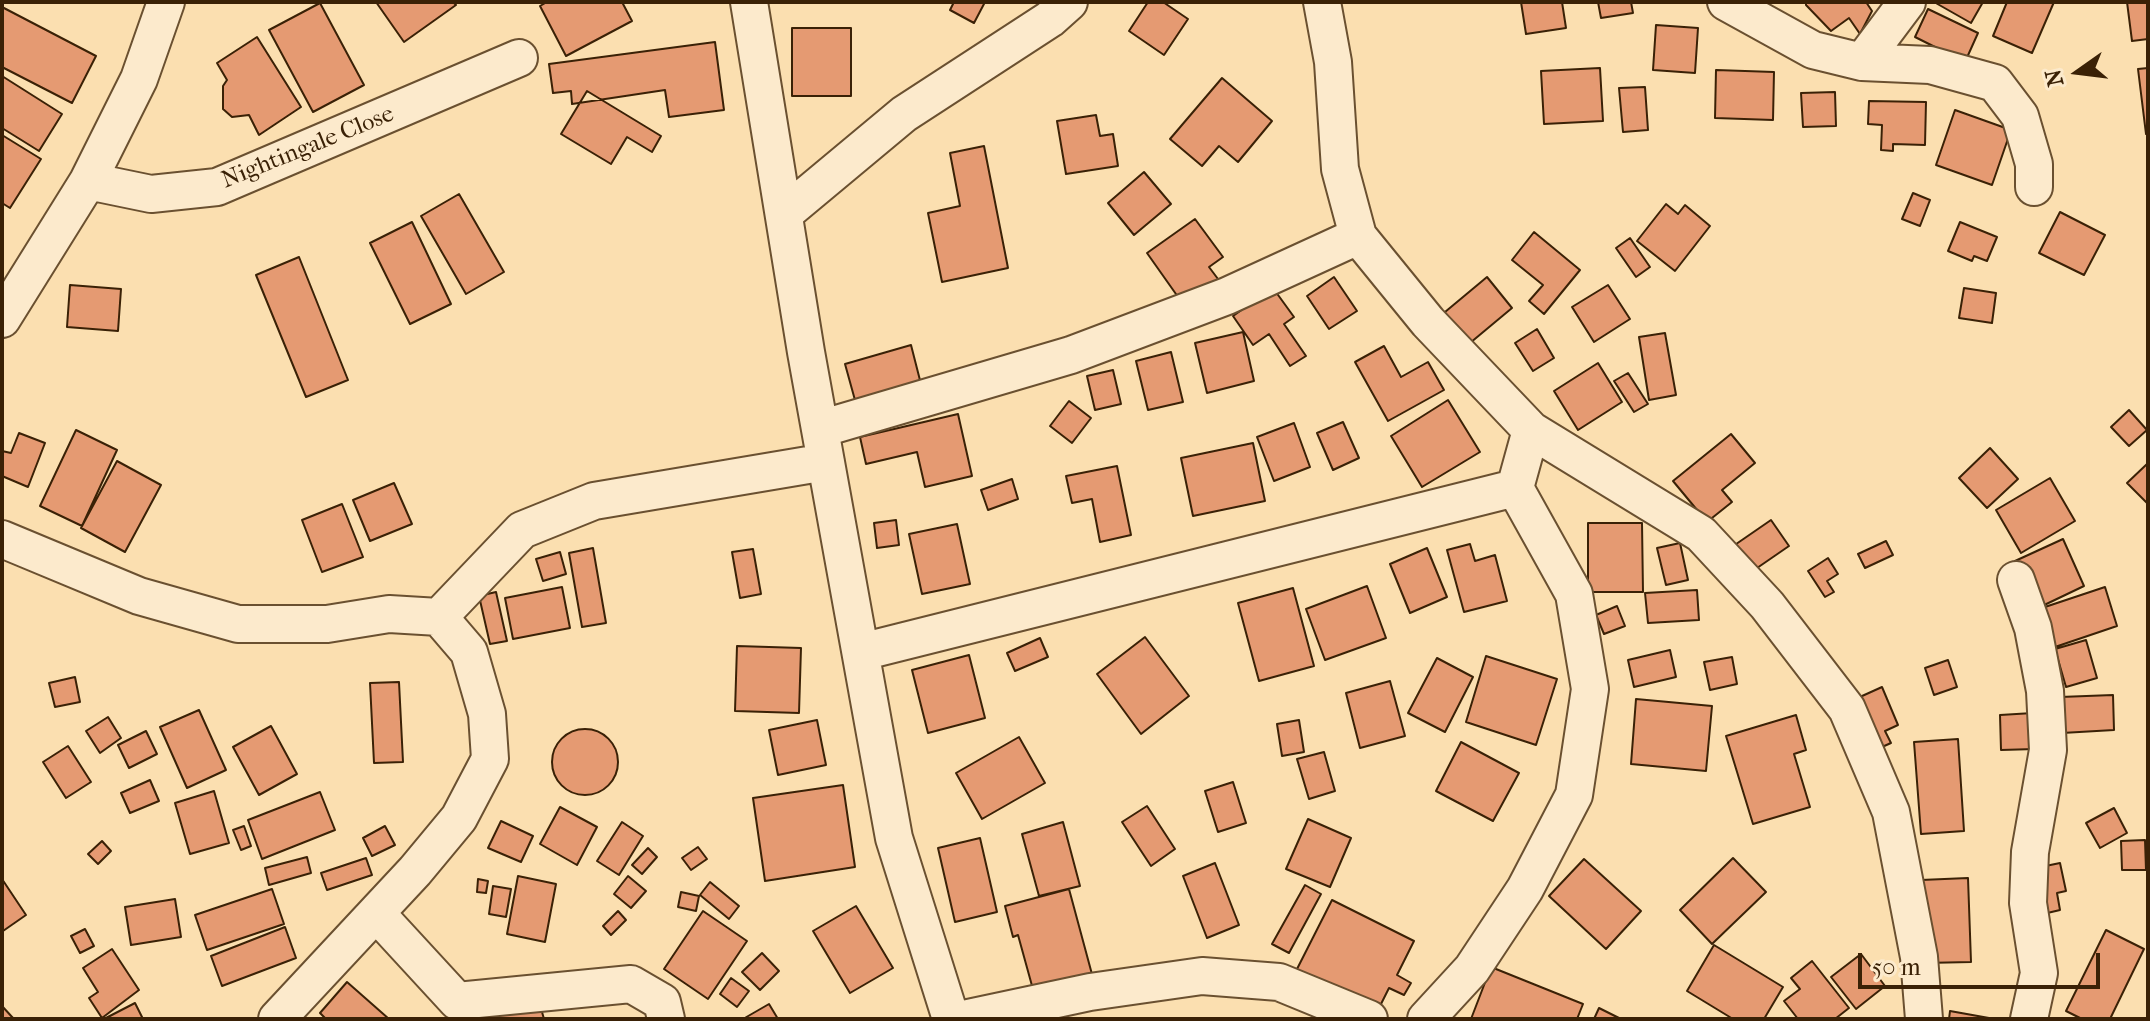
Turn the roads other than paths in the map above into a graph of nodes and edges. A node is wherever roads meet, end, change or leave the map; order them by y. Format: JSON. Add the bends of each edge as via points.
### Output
{"nodes":[{"id":1,"x":166,"y":2,"type":"edge"},
{"id":2,"x":749,"y":2,"type":"edge"},
{"id":3,"x":1069,"y":2,"type":"edge"},
{"id":4,"x":1322,"y":2,"type":"edge"},
{"id":5,"x":1726,"y":2,"type":"edge"},
{"id":6,"x":1907,"y":2,"type":"edge"},
{"id":7,"x":519,"y":58,"type":"dead end"},
{"id":8,"x":1862,"y":62,"type":"junction"},
{"id":9,"x":88,"y":181,"type":"junction"},
{"id":10,"x":2034,"y":187,"type":"dead end"},
{"id":11,"x":784,"y":214,"type":"junction"},
{"id":12,"x":1358,"y":236,"type":"junction"},
{"id":13,"x":2,"y":319,"type":"edge"},
{"id":14,"x":1531,"y":430,"type":"junction"},
{"id":15,"x":823,"y":446,"type":"junction"},
{"id":16,"x":1515,"y":488,"type":"junction"},
{"id":17,"x":2,"y":539,"type":"edge"},
{"id":18,"x":2016,"y":580,"type":"dead end"},
{"id":19,"x":439,"y":617,"type":"junction"},
{"id":20,"x":861,"y":652,"type":"junction"},
{"id":21,"x":376,"y":913,"type":"junction"},
{"id":22,"x":277,"y":1019,"type":"edge"},
{"id":23,"x":666,"y":1019,"type":"edge"},
{"id":24,"x":951,"y":1019,"type":"edge"},
{"id":25,"x":963,"y":1019,"type":"edge"},
{"id":26,"x":1369,"y":1019,"type":"edge"},
{"id":27,"x":1426,"y":1019,"type":"edge"},
{"id":28,"x":1924,"y":1019,"type":"edge"},
{"id":29,"x":2029,"y":1019,"type":"edge"}],
"edges":[{"from":1,"to":9,"type":"street","via":[[139,79]]},
{"from":2,"to":11,"type":"street"},
{"from":3,"to":11,"type":"street","via":[[904,114]]},
{"from":4,"to":12,"type":"street","via":[[1333,62],[1340,169]]},
{"from":5,"to":8,"type":"street","via":[[1813,50]]},
{"from":6,"to":8,"type":"street"},
{"from":7,"to":9,"type":"street","name":"Nightingale Close","via":[[217,187],[151,194]]},
{"from":8,"to":10,"type":"street","via":[[1930,65],[1995,83],[2020,116],[2034,164]]},
{"from":9,"to":13,"type":"street"},
{"from":11,"to":15,"type":"street"},
{"from":12,"to":14,"type":"street","via":[[1428,322]]},
{"from":12,"to":15,"type":"street","via":[[1227,296]]},
{"from":14,"to":16,"type":"street"},
{"from":14,"to":28,"type":"street","via":[[1701,534],[1767,605],[1847,709],[1891,812],[1919,957]]},
{"from":15,"to":19,"type":"street","via":[[594,501],[522,530]]},
{"from":15,"to":20,"type":"street"},
{"from":16,"to":20,"type":"street"},
{"from":16,"to":27,"type":"street","via":[[1574,594],[1590,689],[1574,795],[1525,889],[1479,958]]},
{"from":17,"to":19,"type":"street","via":[[139,596],[238,624],[327,624],[389,614]]},
{"from":18,"to":29,"type":"street","via":[[2033,628],[2045,691],[2048,750],[2030,852],[2028,903],[2039,973]]},
{"from":19,"to":21,"type":"street","via":[[469,652],[487,714],[490,759],[459,818]]},
{"from":20,"to":24,"type":"street","via":[[894,838]]},
{"from":21,"to":22,"type":"street"},
{"from":21,"to":23,"type":"street","via":[[457,1001],[631,984],[662,1002]]},
{"from":25,"to":26,"type":"street","via":[[1090,992],[1202,976],[1279,982]]}]}
